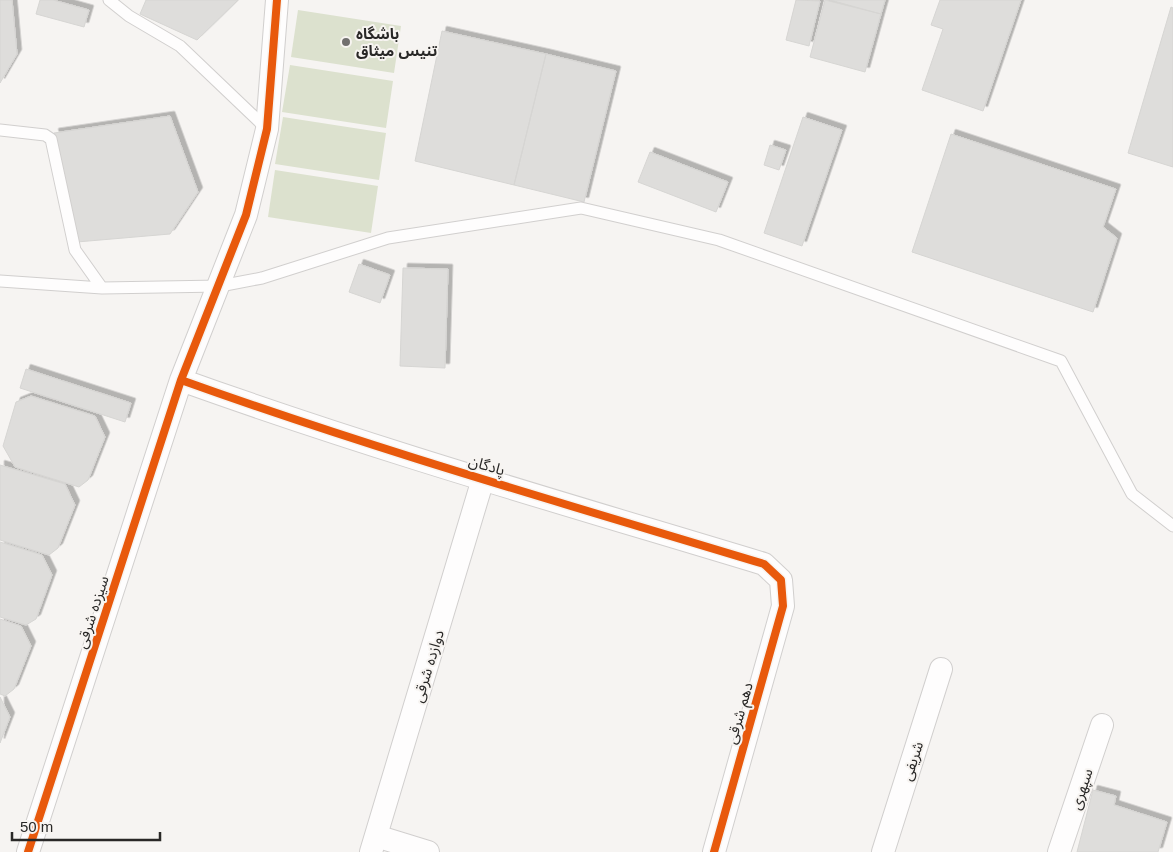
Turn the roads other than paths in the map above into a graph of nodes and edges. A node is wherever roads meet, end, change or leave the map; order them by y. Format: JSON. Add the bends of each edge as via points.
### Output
{"nodes":[{"id":1,"x":109,"y":0,"type":"edge"},
{"id":2,"x":277,"y":0,"type":"edge"},
{"id":3,"x":267,"y":129,"type":"junction"},
{"id":4,"x":0,"y":130,"type":"edge"},
{"id":5,"x":0,"y":281,"type":"edge"},
{"id":6,"x":220,"y":286,"type":"junction"},
{"id":7,"x":102,"y":288,"type":"junction"},
{"id":8,"x":181,"y":380,"type":"junction"},
{"id":9,"x":483,"y":479,"type":"junction"},
{"id":10,"x":1173,"y":526,"type":"edge"},
{"id":11,"x":781,"y":580,"type":"joint"},
{"id":12,"x":941,"y":669,"type":"dead end"},
{"id":13,"x":1102,"y":725,"type":"dead end"},
{"id":14,"x":374,"y":844,"type":"edge"},
{"id":15,"x":28,"y":852,"type":"edge"},
{"id":16,"x":428,"y":852,"type":"edge"},
{"id":17,"x":714,"y":852,"type":"edge"},
{"id":18,"x":883,"y":852,"type":"edge"},
{"id":19,"x":1059,"y":852,"type":"edge"}],
"edges":[{"from":1,"to":3,"type":"lane","via":[[129,16],[180,46]]},
{"from":2,"to":3,"type":"street","name":"سیزده شرقی"},
{"from":3,"to":6,"type":"street","name":"سیزده شرقی","via":[[246,215]]},
{"from":4,"to":7,"type":"lane","via":[[51,138],[75,250]]},
{"from":5,"to":7,"type":"lane"},
{"from":6,"to":7,"type":"lane"},
{"from":6,"to":8,"type":"street","name":"سیزده شرقی"},
{"from":6,"to":10,"type":"lane","via":[[262,278],[388,238],[582,208],[719,240],[1061,360],[1132,494]]},
{"from":8,"to":9,"type":"street","name":"پادگان"},
{"from":8,"to":15,"type":"street","name":"سیزده شرقی"},
{"from":9,"to":11,"type":"street","name":"پادگان","via":[[764,564]]},
{"from":9,"to":14,"type":"street","name":"دوازده شرقی"},
{"from":11,"to":17,"type":"street","name":"دهم شرقی","via":[[783,606]]},
{"from":12,"to":18,"type":"street","name":"شریفی"},
{"from":13,"to":19,"type":"street","name":"سپهری"},
{"from":14,"to":16,"type":"street"}]}
